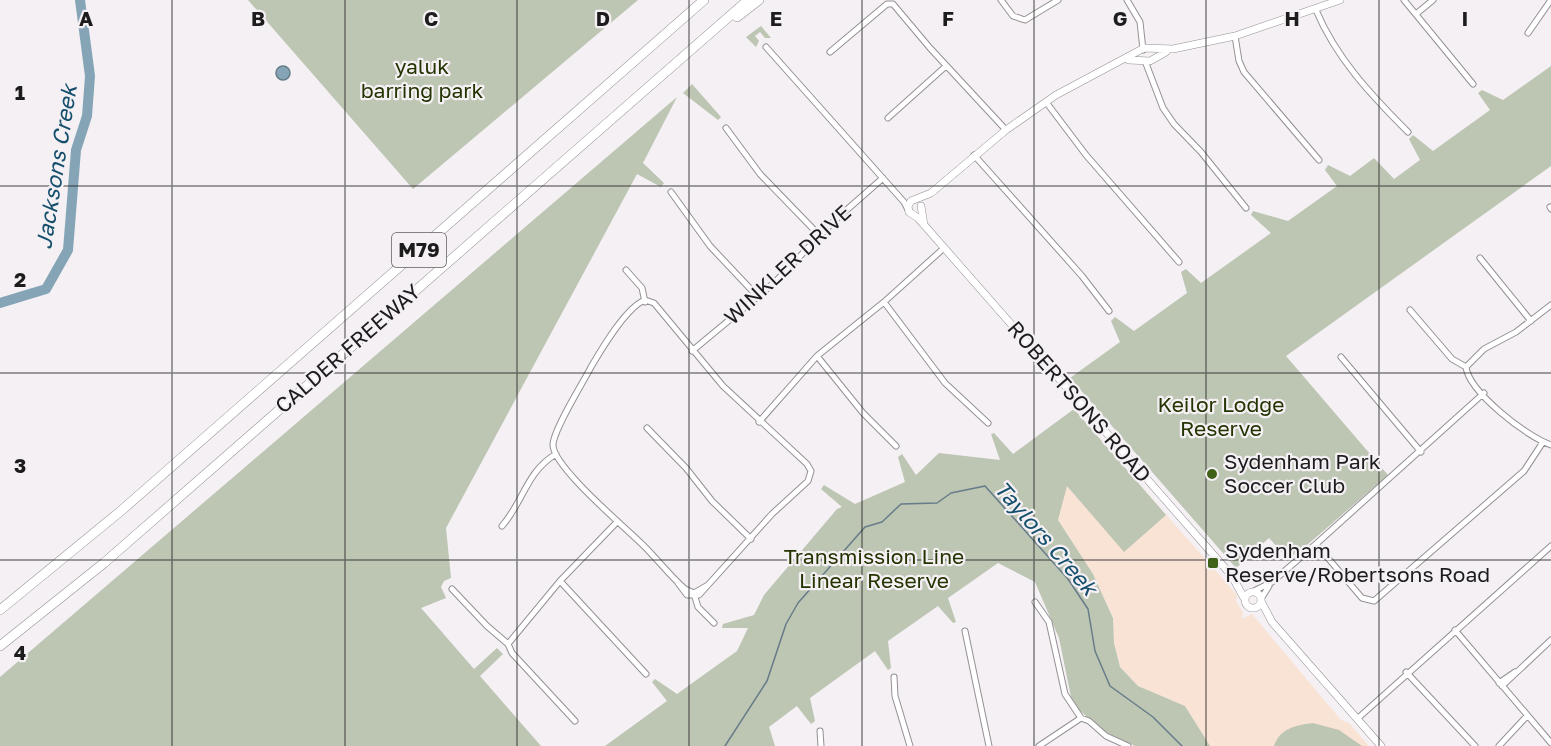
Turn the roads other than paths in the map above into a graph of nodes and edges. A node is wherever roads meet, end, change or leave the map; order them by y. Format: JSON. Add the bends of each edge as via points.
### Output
{"nodes":[{"id":1,"x":704,"y":0,"type":"edge"},
{"id":2,"x":748,"y":0,"type":"edge"},
{"id":3,"x":759,"y":0,"type":"edge"},
{"id":4,"x":1001,"y":0,"type":"edge"},
{"id":5,"x":1058,"y":0,"type":"edge"},
{"id":6,"x":1127,"y":0,"type":"edge"},
{"id":7,"x":1340,"y":0,"type":"edge"},
{"id":8,"x":1404,"y":0,"type":"edge"},
{"id":9,"x":1433,"y":0,"type":"edge"},
{"id":10,"x":1551,"y":0,"type":"edge"},
{"id":11,"x":1316,"y":10,"type":"junction"},
{"id":12,"x":1416,"y":14,"type":"junction"},
{"id":13,"x":1528,"y":33,"type":"dead end"},
{"id":14,"x":1143,"y":36,"type":"junction"},
{"id":15,"x":1235,"y":36,"type":"junction"},
{"id":16,"x":766,"y":47,"type":"dead end"},
{"id":17,"x":1142,"y":50,"type":"junction"},
{"id":18,"x":830,"y":52,"type":"dead end"},
{"id":19,"x":1153,"y":53,"type":"junction"},
{"id":20,"x":1144,"y":60,"type":"junction"},
{"id":21,"x":1121,"y":62,"type":"junction"},
{"id":22,"x":946,"y":66,"type":"junction"},
{"id":23,"x":1153,"y":75,"type":"junction"},
{"id":24,"x":1473,"y":84,"type":"dead end"},
{"id":25,"x":1046,"y":102,"type":"junction"},
{"id":26,"x":621,"y":111,"type":"junction"},
{"id":27,"x":888,"y":118,"type":"dead end"},
{"id":28,"x":726,"y":129,"type":"dead end"},
{"id":29,"x":1006,"y":130,"type":"junction"},
{"id":30,"x":1408,"y":132,"type":"dead end"},
{"id":31,"x":974,"y":155,"type":"junction"},
{"id":32,"x":1319,"y":160,"type":"dead end"},
{"id":33,"x":883,"y":178,"type":"junction"},
{"id":34,"x":671,"y":192,"type":"dead end"},
{"id":35,"x":895,"y":193,"type":"junction"},
{"id":36,"x":931,"y":193,"type":"junction"},
{"id":37,"x":914,"y":200,"type":"junction"},
{"id":38,"x":921,"y":208,"type":"junction"},
{"id":39,"x":1246,"y":208,"type":"dead end"},
{"id":40,"x":910,"y":212,"type":"junction"},
{"id":41,"x":926,"y":227,"type":"junction"},
{"id":42,"x":820,"y":236,"type":"junction"},
{"id":43,"x":944,"y":248,"type":"junction"},
{"id":44,"x":1480,"y":258,"type":"dead end"},
{"id":45,"x":1179,"y":262,"type":"dead end"},
{"id":46,"x":626,"y":270,"type":"dead end"},
{"id":47,"x":758,"y":297,"type":"junction"},
{"id":48,"x":645,"y":302,"type":"junction"},
{"id":49,"x":884,"y":302,"type":"junction"},
{"id":50,"x":1551,"y":305,"type":"edge"},
{"id":51,"x":1410,"y":310,"type":"dead end"},
{"id":52,"x":1109,"y":311,"type":"dead end"},
{"id":53,"x":1531,"y":321,"type":"junction"},
{"id":54,"x":692,"y":351,"type":"junction"},
{"id":55,"x":817,"y":356,"type":"junction"},
{"id":56,"x":1341,"y":357,"type":"dead end"},
{"id":57,"x":1466,"y":367,"type":"junction"},
{"id":58,"x":1485,"y":395,"type":"junction"},
{"id":59,"x":759,"y":422,"type":"junction"},
{"id":60,"x":988,"y":423,"type":"dead end"},
{"id":61,"x":647,"y":428,"type":"dead end"},
{"id":62,"x":1543,"y":442,"type":"junction"},
{"id":63,"x":1551,"y":445,"type":"edge"},
{"id":64,"x":896,"y":446,"type":"dead end"},
{"id":65,"x":1421,"y":452,"type":"junction"},
{"id":66,"x":556,"y":454,"type":"junction"},
{"id":67,"x":617,"y":522,"type":"junction"},
{"id":68,"x":502,"y":526,"type":"dead end"},
{"id":69,"x":751,"y":538,"type":"junction"},
{"id":70,"x":1316,"y":544,"type":"junction"},
{"id":71,"x":1551,"y":546,"type":"edge"},
{"id":72,"x":1232,"y":576,"type":"junction"},
{"id":73,"x":560,"y":581,"type":"junction"},
{"id":74,"x":1272,"y":582,"type":"junction"},
{"id":75,"x":452,"y":589,"type":"dead end"},
{"id":76,"x":1253,"y":591,"type":"junction"},
{"id":77,"x":694,"y":595,"type":"junction"},
{"id":78,"x":1244,"y":598,"type":"junction"},
{"id":79,"x":1261,"y":600,"type":"junction"},
{"id":80,"x":1035,"y":602,"type":"dead end"},
{"id":81,"x":1253,"y":608,"type":"junction"},
{"id":82,"x":0,"y":610,"type":"edge"},
{"id":83,"x":1272,"y":622,"type":"junction"},
{"id":84,"x":714,"y":623,"type":"dead end"},
{"id":85,"x":965,"y":631,"type":"dead end"},
{"id":86,"x":1453,"y":632,"type":"junction"},
{"id":87,"x":1551,"y":640,"type":"edge"},
{"id":88,"x":508,"y":644,"type":"junction"},
{"id":89,"x":0,"y":647,"type":"edge"},
{"id":90,"x":1408,"y":671,"type":"junction"},
{"id":91,"x":646,"y":674,"type":"dead end"},
{"id":92,"x":894,"y":677,"type":"dead end"},
{"id":93,"x":1500,"y":685,"type":"junction"},
{"id":94,"x":1355,"y":717,"type":"junction"},
{"id":95,"x":1081,"y":718,"type":"junction"},
{"id":96,"x":1528,"y":718,"type":"junction"},
{"id":97,"x":575,"y":721,"type":"dead end"},
{"id":98,"x":820,"y":731,"type":"dead end"},
{"id":99,"x":1551,"y":732,"type":"edge"},
{"id":100,"x":1549,"y":739,"type":"edge"},
{"id":101,"x":821,"y":746,"type":"edge"},
{"id":102,"x":910,"y":746,"type":"edge"},
{"id":103,"x":989,"y":746,"type":"edge"},
{"id":104,"x":1039,"y":746,"type":"edge"},
{"id":105,"x":1128,"y":746,"type":"edge"},
{"id":106,"x":1381,"y":746,"type":"edge"},
{"id":107,"x":1475,"y":746,"type":"edge"},
{"id":108,"x":1499,"y":746,"type":"edge"}],
"edges":[{"from":1,"to":82,"type":"highway","name":"CALDER FREEWAY","number":"M79","via":[[122,510]]},
{"from":2,"to":26,"type":"highway","name":"CALDER FREEWAY","number":"M79"},
{"from":3,"to":26,"type":"highway"},
{"from":4,"to":5,"type":"street","via":[[1013,16],[1025,20]]},
{"from":6,"to":14,"type":"street"},
{"from":7,"to":11,"type":"street"},
{"from":8,"to":12,"type":"street"},
{"from":9,"to":12,"type":"street"},
{"from":10,"to":13,"type":"street"},
{"from":11,"to":15,"type":"street"},
{"from":11,"to":30,"type":"street","via":[[1332,46]]},
{"from":12,"to":24,"type":"street"},
{"from":14,"to":17,"type":"street"},
{"from":14,"to":19,"type":"street"},
{"from":15,"to":19,"type":"street"},
{"from":15,"to":32,"type":"street","via":[[1244,72]]},
{"from":16,"to":33,"type":"street"},
{"from":17,"to":19,"type":"street"},
{"from":17,"to":20,"type":"street"},
{"from":17,"to":21,"type":"street"},
{"from":18,"to":22,"type":"street","via":[[891,3]]},
{"from":19,"to":20,"type":"street"},
{"from":19,"to":23,"type":"street"},
{"from":20,"to":21,"type":"street"},
{"from":20,"to":23,"type":"street"},
{"from":21,"to":25,"type":"street","via":[[1078,81]]},
{"from":22,"to":27,"type":"street"},
{"from":22,"to":29,"type":"street"},
{"from":23,"to":39,"type":"street","via":[[1163,108],[1174,124]]},
{"from":25,"to":29,"type":"street"},
{"from":25,"to":45,"type":"street","via":[[1086,155]]},
{"from":26,"to":89,"type":"highway","name":"CALDER FREEWAY","number":"M79","via":[[104,563]]},
{"from":28,"to":42,"type":"street","via":[[760,174]]},
{"from":29,"to":31,"type":"street"},
{"from":31,"to":36,"type":"street"},
{"from":31,"to":52,"type":"street"},
{"from":33,"to":35,"type":"street"},
{"from":33,"to":42,"type":"street","name":"WINKLER DRIVE"},
{"from":34,"to":47,"type":"street","via":[[710,246]]},
{"from":35,"to":37,"type":"street"},
{"from":35,"to":40,"type":"street"},
{"from":36,"to":37,"type":"street"},
{"from":36,"to":38,"type":"street"},
{"from":37,"to":38,"type":"street"},
{"from":37,"to":40,"type":"street","via":[[908,204]]},
{"from":38,"to":40,"type":"street"},
{"from":38,"to":41,"type":"street","name":"ROBERTSONS ROAD"},
{"from":40,"to":41,"type":"street","name":"ROBERTSONS ROAD"},
{"from":41,"to":43,"type":"street","name":"ROBERTSONS ROAD"},
{"from":42,"to":47,"type":"street","name":"WINKLER DRIVE"},
{"from":43,"to":49,"type":"street"},
{"from":43,"to":72,"type":"street","name":"ROBERTSONS ROAD"},
{"from":44,"to":53,"type":"street"},
{"from":46,"to":48,"type":"street","via":[[642,288]]},
{"from":47,"to":54,"type":"street","name":"WINKLER DRIVE"},
{"from":48,"to":54,"type":"street","via":[[658,310]]},
{"from":48,"to":66,"type":"street","via":[[633,310],[603,347],[562,421]]},
{"from":49,"to":55,"type":"street"},
{"from":49,"to":60,"type":"street","via":[[945,383]]},
{"from":50,"to":53,"type":"street"},
{"from":51,"to":57,"type":"street","via":[[1452,359]]},
{"from":53,"to":57,"type":"street","via":[[1490,345]]},
{"from":54,"to":59,"type":"street"},
{"from":55,"to":59,"type":"street"},
{"from":55,"to":64,"type":"street","via":[[863,413]]},
{"from":56,"to":65,"type":"street"},
{"from":57,"to":58,"type":"street"},
{"from":58,"to":62,"type":"street","via":[[1514,424]]},
{"from":58,"to":65,"type":"street"},
{"from":59,"to":69,"type":"street","via":[[801,459],[809,472]]},
{"from":61,"to":69,"type":"street"},
{"from":62,"to":63,"type":"street"},
{"from":62,"to":70,"type":"street","via":[[1524,471],[1374,601],[1362,598]]},
{"from":65,"to":70,"type":"street"},
{"from":66,"to":67,"type":"street"},
{"from":66,"to":68,"type":"street","via":[[530,476],[516,509]]},
{"from":67,"to":73,"type":"street"},
{"from":67,"to":77,"type":"street"},
{"from":69,"to":77,"type":"street"},
{"from":70,"to":74,"type":"street"},
{"from":71,"to":86,"type":"street"},
{"from":72,"to":76,"type":"street","name":"ROBERTSONS ROAD"},
{"from":72,"to":78,"type":"street","name":"ROBERTSONS ROAD"},
{"from":73,"to":88,"type":"street"},
{"from":73,"to":91,"type":"street"},
{"from":74,"to":76,"type":"street"},
{"from":74,"to":79,"type":"street"},
{"from":75,"to":88,"type":"street"},
{"from":76,"to":78,"type":"street"},
{"from":76,"to":79,"type":"street","name":"ROBERTSONS ROAD"},
{"from":77,"to":84,"type":"street","via":[[700,610]]},
{"from":78,"to":81,"type":"street","name":"ROBERTSONS ROAD","via":[[1246,605]]},
{"from":79,"to":81,"type":"street"},
{"from":79,"to":83,"type":"street"},
{"from":80,"to":95,"type":"street","via":[[1049,622],[1065,694]]},
{"from":81,"to":83,"type":"street"},
{"from":83,"to":94,"type":"street"},
{"from":85,"to":103,"type":"street"},
{"from":86,"to":90,"type":"street"},
{"from":86,"to":93,"type":"street"},
{"from":87,"to":93,"type":"street"},
{"from":88,"to":97,"type":"street"},
{"from":90,"to":94,"type":"street"},
{"from":90,"to":107,"type":"street"},
{"from":92,"to":102,"type":"street"},
{"from":93,"to":96,"type":"street"},
{"from":94,"to":106,"type":"street"},
{"from":95,"to":104,"type":"street"},
{"from":95,"to":105,"type":"street"},
{"from":96,"to":100,"type":"street"},
{"from":96,"to":108,"type":"street"},
{"from":98,"to":101,"type":"street"},
{"from":99,"to":100,"type":"street"}]}
